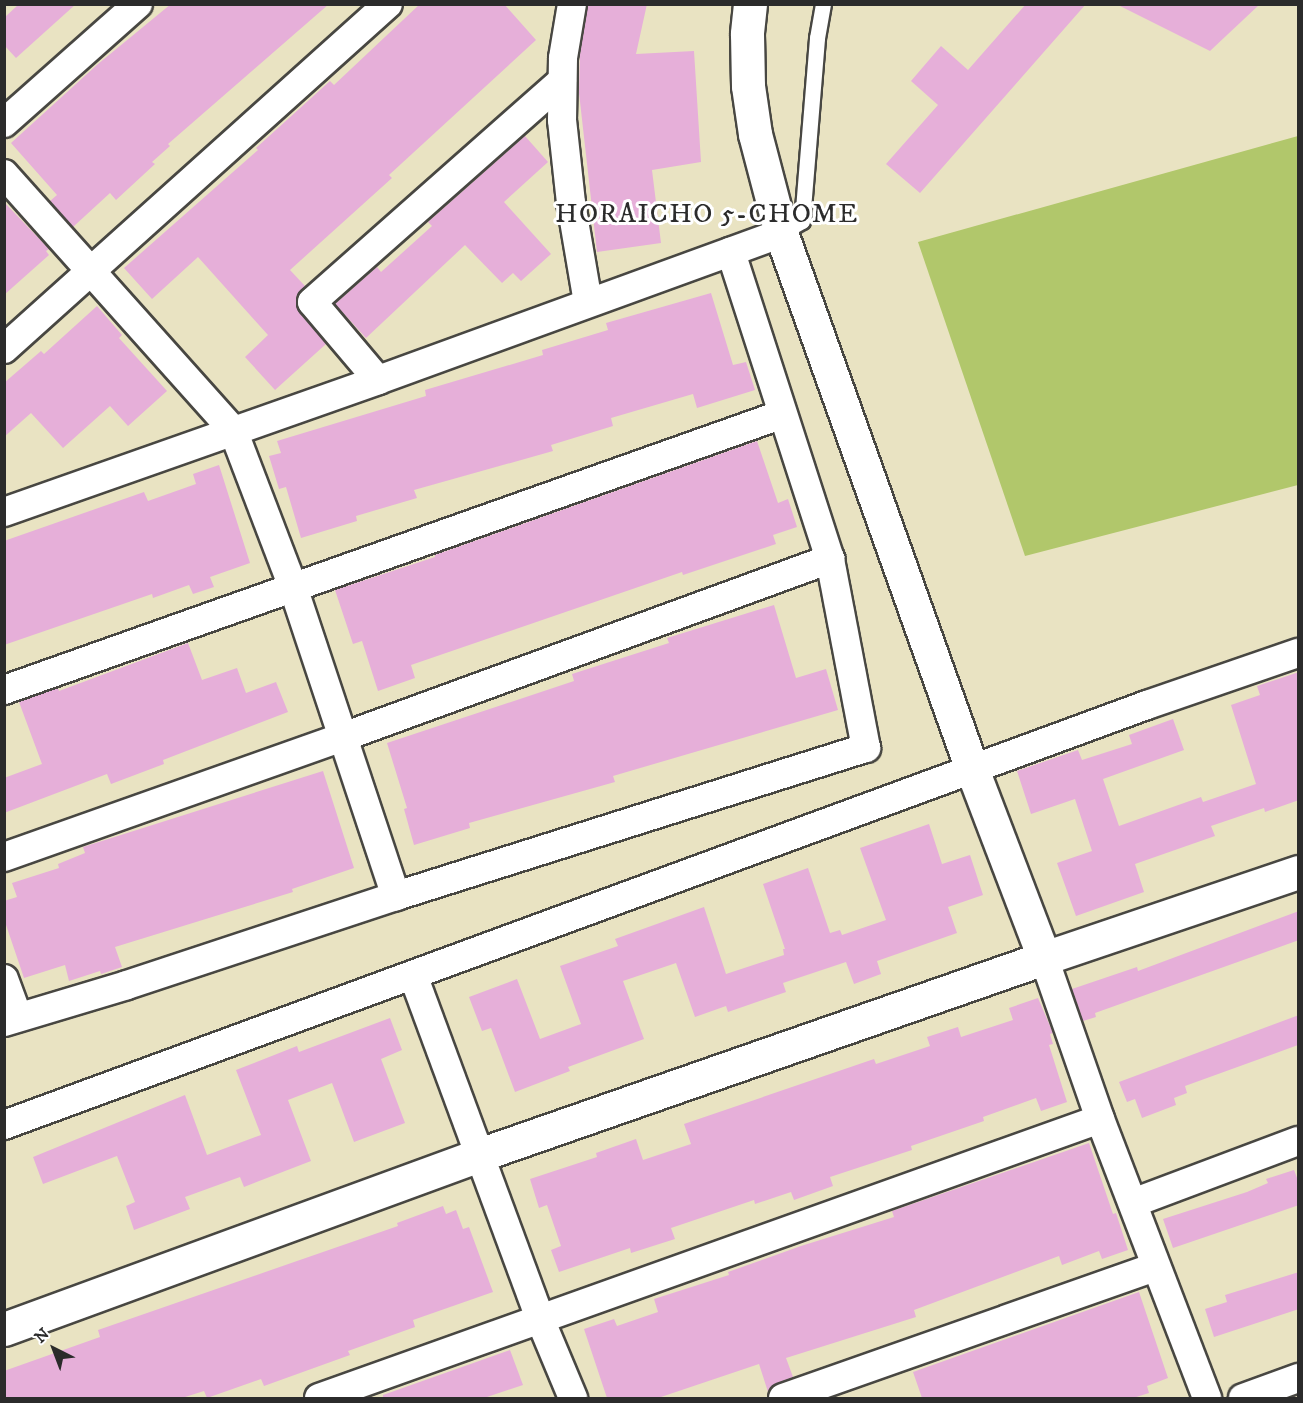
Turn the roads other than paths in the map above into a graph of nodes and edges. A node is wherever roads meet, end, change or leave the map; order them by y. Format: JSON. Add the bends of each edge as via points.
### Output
{"nodes":[{"id":1,"x":138,"y":4,"type":"edge"},
{"id":2,"x":388,"y":4,"type":"edge"},
{"id":3,"x":572,"y":4,"type":"edge"},
{"id":4,"x":750,"y":4,"type":"edge"},
{"id":5,"x":823,"y":4,"type":"edge"},
{"id":6,"x":562,"y":81,"type":"junction"},
{"id":7,"x":4,"y":123,"type":"edge"},
{"id":8,"x":4,"y":174,"type":"edge"},
{"id":9,"x":781,"y":232,"type":"junction"},
{"id":10,"x":731,"y":252,"type":"junction"},
{"id":11,"x":93,"y":270,"type":"junction"},
{"id":12,"x":588,"y":302,"type":"junction"},
{"id":13,"x":4,"y":349,"type":"edge"},
{"id":14,"x":378,"y":380,"type":"junction"},
{"id":15,"x":783,"y":414,"type":"junction"},
{"id":16,"x":233,"y":430,"type":"junction"},
{"id":17,"x":4,"y":512,"type":"edge"},
{"id":18,"x":830,"y":559,"type":"junction"},
{"id":19,"x":293,"y":587,"type":"junction"},
{"id":20,"x":1299,"y":653,"type":"edge"},
{"id":21,"x":4,"y":690,"type":"edge"},
{"id":22,"x":343,"y":737,"type":"junction"},
{"id":23,"x":972,"y":768,"type":"junction"},
{"id":24,"x":4,"y":857,"type":"edge"},
{"id":25,"x":1299,"y":873,"type":"edge"},
{"id":26,"x":396,"y":896,"type":"junction"},
{"id":27,"x":1044,"y":958,"type":"junction"},
{"id":28,"x":413,"y":975,"type":"junction"},
{"id":29,"x":4,"y":979,"type":"edge"},
{"id":30,"x":11,"y":1019,"type":"edge"},
{"id":31,"x":1100,"y":1119,"type":"junction"},
{"id":32,"x":4,"y":1125,"type":"edge"},
{"id":33,"x":1299,"y":1141,"type":"edge"},
{"id":34,"x":479,"y":1155,"type":"junction"},
{"id":35,"x":1133,"y":1203,"type":"junction"},
{"id":36,"x":1156,"y":1267,"type":"junction"},
{"id":37,"x":540,"y":1319,"type":"junction"},
{"id":38,"x":4,"y":1329,"type":"edge"},
{"id":39,"x":1299,"y":1378,"type":"edge"},
{"id":40,"x":319,"y":1398,"type":"edge"},
{"id":41,"x":573,"y":1398,"type":"edge"},
{"id":42,"x":783,"y":1398,"type":"edge"},
{"id":43,"x":1207,"y":1398,"type":"edge"},
{"id":44,"x":1243,"y":1398,"type":"edge"}],
"edges":[{"from":1,"to":7,"type":"street"},
{"from":2,"to":11,"type":"street"},
{"from":3,"to":6,"type":"street"},
{"from":4,"to":9,"type":"street","via":[[748,86],[755,134]]},
{"from":5,"to":9,"type":"lane","via":[[802,221]]},
{"from":6,"to":12,"type":"street","via":[[571,203]]},
{"from":6,"to":14,"type":"street","via":[[312,302]]},
{"from":8,"to":11,"type":"street"},
{"from":9,"to":10,"type":"street"},
{"from":9,"to":23,"type":"street"},
{"from":10,"to":12,"type":"street"},
{"from":10,"to":15,"type":"street"},
{"from":11,"to":13,"type":"street"},
{"from":11,"to":16,"type":"street"},
{"from":12,"to":14,"type":"street"},
{"from":14,"to":16,"type":"street"},
{"from":15,"to":18,"type":"street"},
{"from":15,"to":19,"type":"street"},
{"from":16,"to":17,"type":"street"},
{"from":16,"to":19,"type":"street"},
{"from":18,"to":22,"type":"street"},
{"from":18,"to":26,"type":"street","via":[[866,748]]},
{"from":19,"to":21,"type":"street"},
{"from":19,"to":22,"type":"street"},
{"from":20,"to":23,"type":"street"},
{"from":22,"to":24,"type":"street"},
{"from":22,"to":26,"type":"street"},
{"from":23,"to":27,"type":"street"},
{"from":23,"to":28,"type":"street"},
{"from":25,"to":27,"type":"street"},
{"from":26,"to":30,"type":"street"},
{"from":27,"to":31,"type":"street"},
{"from":27,"to":34,"type":"street"},
{"from":28,"to":32,"type":"street"},
{"from":28,"to":34,"type":"street"},
{"from":29,"to":30,"type":"street"},
{"from":31,"to":35,"type":"street"},
{"from":31,"to":37,"type":"street"},
{"from":33,"to":35,"type":"street"},
{"from":34,"to":37,"type":"street"},
{"from":34,"to":38,"type":"street"},
{"from":35,"to":36,"type":"street"},
{"from":36,"to":42,"type":"street"},
{"from":36,"to":43,"type":"street"},
{"from":37,"to":40,"type":"street"},
{"from":37,"to":41,"type":"street"},
{"from":39,"to":44,"type":"street"}]}
